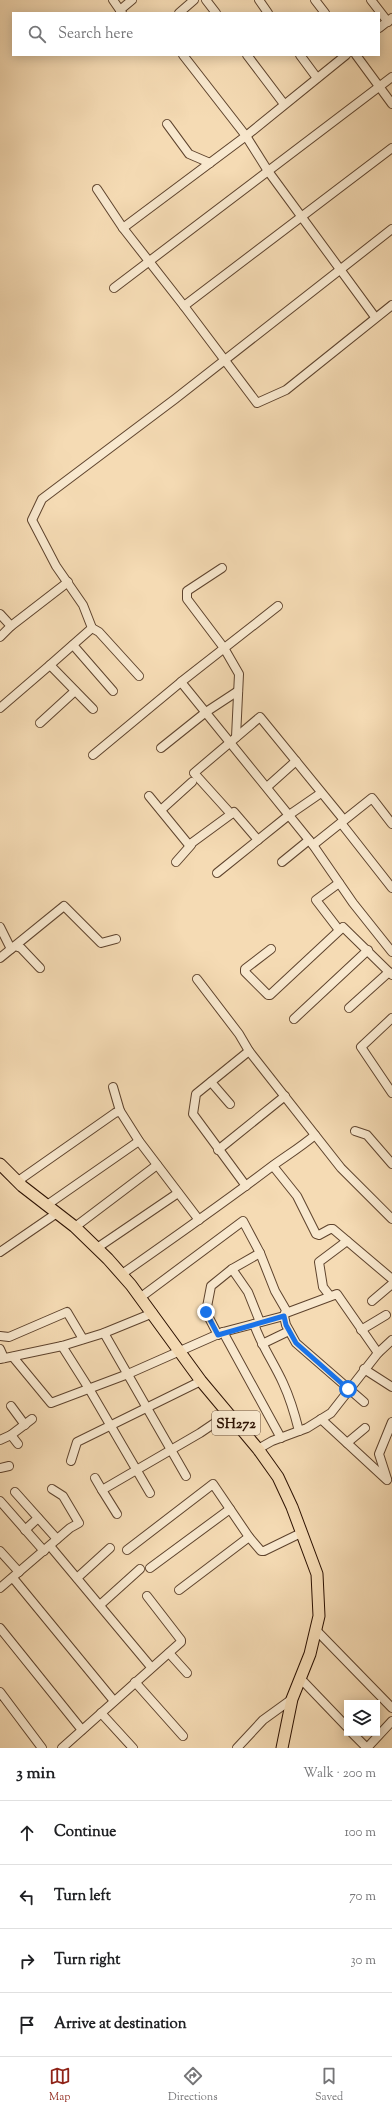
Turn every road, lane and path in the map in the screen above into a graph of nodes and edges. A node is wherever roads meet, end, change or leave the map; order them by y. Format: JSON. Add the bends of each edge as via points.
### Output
{"nodes":[{"id":1,"x":112,"y":0,"type":"edge"},
{"id":2,"x":132,"y":0,"type":"edge"},
{"id":3,"x":194,"y":0,"type":"edge"},
{"id":4,"x":206,"y":0,"type":"edge"},
{"id":5,"x":259,"y":0,"type":"edge"},
{"id":6,"x":315,"y":0,"type":"edge"},
{"id":7,"x":371,"y":0,"type":"edge"},
{"id":8,"x":121,"y":11,"type":"edge"},
{"id":9,"x":180,"y":12,"type":"edge"},
{"id":10,"x":215,"y":12,"type":"edge"},
{"id":11,"x":267,"y":12,"type":"edge"},
{"id":12,"x":324,"y":12,"type":"edge"},
{"id":13,"x":390,"y":20,"type":"edge"},
{"id":14,"x":380,"y":27,"type":"edge"},
{"id":15,"x":184,"y":56,"type":"edge"},
{"id":16,"x":301,"y":56,"type":"edge"},
{"id":17,"x":345,"y":56,"type":"edge"},
{"id":18,"x":357,"y":56,"type":"edge"},
{"id":19,"x":251,"y":57,"type":"edge"},
{"id":20,"x":392,"y":77,"type":"edge"},
{"id":21,"x":317,"y":78,"type":"junction"},
{"id":22,"x":380,"y":87,"type":"junction"},
{"id":23,"x":284,"y":104,"type":"junction"},
{"id":24,"x":392,"y":104,"type":"edge"},
{"id":25,"x":167,"y":124,"type":"dead end"},
{"id":26,"x":246,"y":136,"type":"junction"},
{"id":27,"x":392,"y":148,"type":"edge"},
{"id":28,"x":210,"y":163,"type":"junction"},
{"id":29,"x":268,"y":171,"type":"junction"},
{"id":30,"x":97,"y":189,"type":"dead end"},
{"id":31,"x":301,"y":217,"type":"junction"},
{"id":32,"x":123,"y":228,"type":"junction"},
{"id":33,"x":392,"y":229,"type":"edge"},
{"id":34,"x":150,"y":262,"type":"junction"},
{"id":35,"x":341,"y":269,"type":"junction"},
{"id":36,"x":114,"y":288,"type":"dead end"},
{"id":37,"x":392,"y":305,"type":"edge"},
{"id":38,"x":184,"y":306,"type":"junction"},
{"id":39,"x":375,"y":317,"type":"junction"},
{"id":40,"x":224,"y":359,"type":"junction"},
{"id":41,"x":222,"y":568,"type":"dead end"},
{"id":42,"x":68,"y":582,"type":"junction"},
{"id":43,"x":278,"y":606,"type":"dead end"},
{"id":44,"x":0,"y":614,"type":"edge"},
{"id":45,"x":10,"y":626,"type":"junction"},
{"id":46,"x":92,"y":628,"type":"junction"},
{"id":47,"x":0,"y":637,"type":"edge"},
{"id":48,"x":72,"y":646,"type":"junction"},
{"id":49,"x":224,"y":648,"type":"junction"},
{"id":50,"x":50,"y":665,"type":"junction"},
{"id":51,"x":139,"y":676,"type":"dead end"},
{"id":52,"x":181,"y":682,"type":"junction"},
{"id":53,"x":75,"y":691,"type":"junction"},
{"id":54,"x":113,"y":691,"type":"dead end"},
{"id":55,"x":238,"y":691,"type":"junction"},
{"id":56,"x":0,"y":708,"type":"edge"},
{"id":57,"x":93,"y":709,"type":"dead end"},
{"id":58,"x":206,"y":712,"type":"junction"},
{"id":59,"x":40,"y":723,"type":"dead end"},
{"id":60,"x":233,"y":739,"type":"junction"},
{"id":61,"x":162,"y":748,"type":"dead end"},
{"id":62,"x":93,"y":755,"type":"dead end"},
{"id":63,"x":296,"y":761,"type":"junction"},
{"id":64,"x":192,"y":782,"type":"dead end"},
{"id":65,"x":267,"y":787,"type":"junction"},
{"id":66,"x":321,"y":793,"type":"junction"},
{"id":67,"x":149,"y":796,"type":"dead end"},
{"id":68,"x":161,"y":810,"type":"junction"},
{"id":69,"x":231,"y":814,"type":"junction"},
{"id":70,"x":289,"y":815,"type":"junction"},
{"id":71,"x":342,"y":822,"type":"junction"},
{"id":72,"x":392,"y":824,"type":"edge"},
{"id":73,"x":258,"y":840,"type":"junction"},
{"id":74,"x":311,"y":843,"type":"junction"},
{"id":75,"x":191,"y":845,"type":"junction"},
{"id":76,"x":176,"y":862,"type":"dead end"},
{"id":77,"x":282,"y":862,"type":"dead end"},
{"id":78,"x":217,"y":873,"type":"dead end"},
{"id":79,"x":339,"y":883,"type":"junction"},
{"id":80,"x":392,"y":888,"type":"edge"},
{"id":81,"x":0,"y":927,"type":"edge"},
{"id":82,"x":339,"y":930,"type":"junction"},
{"id":83,"x":116,"y":939,"type":"dead end"},
{"id":84,"x":13,"y":947,"type":"junction"},
{"id":85,"x":390,"y":947,"type":"edge"},
{"id":86,"x":272,"y":949,"type":"dead end"},
{"id":87,"x":368,"y":950,"type":"junction"},
{"id":88,"x":0,"y":958,"type":"edge"},
{"id":89,"x":40,"y":968,"type":"dead end"},
{"id":90,"x":390,"y":973,"type":"edge"},
{"id":91,"x":197,"y":979,"type":"dead end"},
{"id":92,"x":349,"y":1008,"type":"dead end"},
{"id":93,"x":392,"y":1018,"type":"edge"},
{"id":94,"x":294,"y":1019,"type":"dead end"},
{"id":95,"x":249,"y":1051,"type":"junction"},
{"id":96,"x":211,"y":1082,"type":"junction"},
{"id":97,"x":113,"y":1087,"type":"dead end"},
{"id":98,"x":392,"y":1093,"type":"edge"},
{"id":99,"x":285,"y":1096,"type":"junction"},
{"id":100,"x":230,"y":1104,"type":"dead end"},
{"id":101,"x":120,"y":1111,"type":"junction"},
{"id":102,"x":355,"y":1131,"type":"dead end"},
{"id":103,"x":315,"y":1135,"type":"junction"},
{"id":104,"x":139,"y":1142,"type":"junction"},
{"id":105,"x":218,"y":1150,"type":"junction"},
{"id":106,"x":0,"y":1164,"type":"edge"},
{"id":107,"x":392,"y":1164,"type":"edge"},
{"id":108,"x":157,"y":1165,"type":"junction"},
{"id":109,"x":273,"y":1166,"type":"junction"},
{"id":110,"x":18,"y":1181,"type":"junction"},
{"id":111,"x":246,"y":1186,"type":"junction"},
{"id":112,"x":178,"y":1193,"type":"junction"},
{"id":113,"x":47,"y":1205,"type":"junction"},
{"id":114,"x":58,"y":1213,"type":"junction"},
{"id":115,"x":392,"y":1219,"type":"edge"},
{"id":116,"x":199,"y":1220,"type":"junction"},
{"id":117,"x":75,"y":1227,"type":"junction"},
{"id":118,"x":347,"y":1241,"type":"junction"},
{"id":119,"x":97,"y":1248,"type":"junction"},
{"id":120,"x":0,"y":1252,"type":"edge"},
{"id":121,"x":260,"y":1253,"type":"junction"},
{"id":122,"x":232,"y":1269,"type":"junction"},
{"id":123,"x":122,"y":1274,"type":"junction"},
{"id":124,"x":392,"y":1279,"type":"edge"},
{"id":125,"x":392,"y":1284,"type":"edge"},
{"id":126,"x":330,"y":1296,"type":"junction"},
{"id":127,"x":141,"y":1297,"type":"junction"},
{"id":128,"x":372,"y":1301,"type":"dead end"},
{"id":129,"x":153,"y":1313,"type":"junction"},
{"id":130,"x":285,"y":1314,"type":"junction"},
{"id":131,"x":386,"y":1315,"type":"dead end"},
{"id":132,"x":257,"y":1323,"type":"junction"},
{"id":133,"x":361,"y":1330,"type":"junction"},
{"id":134,"x":289,"y":1331,"type":"junction"},
{"id":135,"x":104,"y":1333,"type":"junction"},
{"id":136,"x":220,"y":1334,"type":"junction"},
{"id":137,"x":0,"y":1336,"type":"edge"},
{"id":138,"x":83,"y":1339,"type":"junction"},
{"id":139,"x":392,"y":1340,"type":"edge"},
{"id":140,"x":262,"y":1344,"type":"junction"},
{"id":141,"x":62,"y":1346,"type":"junction"},
{"id":142,"x":0,"y":1349,"type":"edge"},
{"id":143,"x":180,"y":1351,"type":"junction"},
{"id":144,"x":378,"y":1353,"type":"junction"},
{"id":145,"x":13,"y":1356,"type":"junction"},
{"id":146,"x":2,"y":1359,"type":"edge"},
{"id":147,"x":364,"y":1369,"type":"junction"},
{"id":148,"x":128,"y":1374,"type":"junction"},
{"id":149,"x":201,"y":1381,"type":"junction"},
{"id":150,"x":392,"y":1386,"type":"edge"},
{"id":151,"x":88,"y":1387,"type":"junction"},
{"id":152,"x":348,"y":1389,"type":"junction"},
{"id":153,"x":364,"y":1402,"type":"dead end"},
{"id":154,"x":11,"y":1406,"type":"dead end"},
{"id":155,"x":148,"y":1407,"type":"junction"},
{"id":156,"x":228,"y":1414,"type":"junction"},
{"id":157,"x":321,"y":1419,"type":"junction"},
{"id":158,"x":32,"y":1420,"type":"dead end"},
{"id":159,"x":392,"y":1422,"type":"edge"},
{"id":160,"x":25,"y":1425,"type":"junction"},
{"id":161,"x":110,"y":1426,"type":"junction"},
{"id":162,"x":365,"y":1428,"type":"dead end"},
{"id":163,"x":299,"y":1431,"type":"junction"},
{"id":164,"x":12,"y":1435,"type":"junction"},
{"id":165,"x":281,"y":1438,"type":"junction"},
{"id":166,"x":0,"y":1440,"type":"edge"},
{"id":167,"x":347,"y":1443,"type":"junction"},
{"id":168,"x":18,"y":1444,"type":"dead end"},
{"id":169,"x":172,"y":1449,"type":"junction"},
{"id":170,"x":258,"y":1449,"type":"junction"},
{"id":171,"x":71,"y":1461,"type":"dead end"},
{"id":172,"x":9,"y":1466,"type":"dead end"},
{"id":173,"x":0,"y":1468,"type":"edge"},
{"id":174,"x":137,"y":1470,"type":"junction"},
{"id":175,"x":186,"y":1476,"type":"dead end"},
{"id":176,"x":95,"y":1478,"type":"dead end"},
{"id":177,"x":52,"y":1489,"type":"dead end"},
{"id":178,"x":102,"y":1490,"type":"junction"},
{"id":179,"x":15,"y":1492,"type":"dead end"},
{"id":180,"x":150,"y":1493,"type":"dead end"},
{"id":181,"x":0,"y":1501,"type":"edge"},
{"id":182,"x":230,"y":1509,"type":"junction"},
{"id":183,"x":117,"y":1514,"type":"dead end"},
{"id":184,"x":38,"y":1518,"type":"junction"},
{"id":185,"x":25,"y":1530,"type":"junction"},
{"id":186,"x":302,"y":1533,"type":"junction"},
{"id":187,"x":249,"y":1537,"type":"junction"},
{"id":188,"x":57,"y":1539,"type":"junction"},
{"id":189,"x":110,"y":1548,"type":"dead end"},
{"id":190,"x":47,"y":1549,"type":"junction"},
{"id":191,"x":127,"y":1550,"type":"dead end"},
{"id":192,"x":0,"y":1551,"type":"edge"},
{"id":193,"x":150,"y":1568,"type":"dead end"},
{"id":194,"x":140,"y":1569,"type":"dead end"},
{"id":195,"x":19,"y":1572,"type":"junction"},
{"id":196,"x":13,"y":1578,"type":"junction"},
{"id":197,"x":77,"y":1578,"type":"junction"},
{"id":198,"x":0,"y":1588,"type":"edge"},
{"id":199,"x":179,"y":1590,"type":"dead end"},
{"id":200,"x":147,"y":1596,"type":"dead end"},
{"id":201,"x":100,"y":1605,"type":"junction"},
{"id":202,"x":0,"y":1628,"type":"edge"},
{"id":203,"x":316,"y":1630,"type":"junction"},
{"id":204,"x":169,"y":1653,"type":"junction"},
{"id":205,"x":151,"y":1667,"type":"junction"},
{"id":206,"x":187,"y":1673,"type":"dead end"},
{"id":207,"x":300,"y":1678,"type":"junction"},
{"id":208,"x":135,"y":1682,"type":"junction"},
{"id":209,"x":0,"y":1692,"type":"edge"},
{"id":210,"x":292,"y":1699,"type":"junction"},
{"id":211,"x":114,"y":1701,"type":"junction"},
{"id":212,"x":392,"y":1708,"type":"edge"},
{"id":213,"x":101,"y":1712,"type":"junction"},
{"id":214,"x":392,"y":1721,"type":"edge"},
{"id":215,"x":344,"y":1724,"type":"edge"},
{"id":216,"x":82,"y":1730,"type":"junction"},
{"id":217,"x":183,"y":1736,"type":"dead end"},
{"id":218,"x":355,"y":1736,"type":"edge"},
{"id":219,"x":68,"y":1746,"type":"edge"},
{"id":220,"x":42,"y":1748,"type":"edge"},
{"id":221,"x":133,"y":1748,"type":"edge"},
{"id":222,"x":237,"y":1748,"type":"edge"},
{"id":223,"x":282,"y":1748,"type":"edge"},
{"id":224,"x":367,"y":1748,"type":"edge"}],
"edges":[{"from":1,"to":8,"type":"street"},
{"from":2,"to":8,"type":"street"},
{"from":3,"to":9,"type":"street"},
{"from":4,"to":10,"type":"street"},
{"from":5,"to":11,"type":"street"},
{"from":6,"to":12,"type":"street"},
{"from":7,"to":13,"type":"street"},
{"from":13,"to":14,"type":"street"},
{"from":15,"to":26,"type":"street"},
{"from":16,"to":21,"type":"street"},
{"from":17,"to":21,"type":"street"},
{"from":18,"to":22,"type":"street"},
{"from":19,"to":23,"type":"street"},
{"from":20,"to":22,"type":"street"},
{"from":21,"to":23,"type":"street"},
{"from":22,"to":24,"type":"street"},
{"from":22,"to":29,"type":"street"},
{"from":23,"to":26,"type":"street"},
{"from":25,"to":28,"type":"street","via":[[189,154]]},
{"from":26,"to":28,"type":"street"},
{"from":26,"to":29,"type":"street"},
{"from":27,"to":31,"type":"street"},
{"from":28,"to":32,"type":"street"},
{"from":29,"to":31,"type":"street"},
{"from":29,"to":34,"type":"street"},
{"from":30,"to":32,"type":"street"},
{"from":31,"to":35,"type":"street"},
{"from":31,"to":38,"type":"street"},
{"from":32,"to":34,"type":"street"},
{"from":33,"to":35,"type":"street"},
{"from":34,"to":36,"type":"street"},
{"from":34,"to":38,"type":"street"},
{"from":35,"to":39,"type":"street"},
{"from":35,"to":40,"type":"street"},
{"from":37,"to":39,"type":"street"},
{"from":38,"to":40,"type":"street"},
{"from":39,"to":40,"type":"street","via":[[286,390],[256,403]]},
{"from":40,"to":42,"type":"street","via":[[42,499],[32,520],[56,566]]},
{"from":41,"to":49,"type":"street","via":[[187,591],[187,599]]},
{"from":42,"to":45,"type":"street"},
{"from":42,"to":46,"type":"street","via":[[83,605]]},
{"from":43,"to":49,"type":"street"},
{"from":44,"to":45,"type":"street"},
{"from":45,"to":47,"type":"street"},
{"from":46,"to":48,"type":"street"},
{"from":46,"to":51,"type":"street","via":[[99,632]]},
{"from":48,"to":50,"type":"street"},
{"from":48,"to":54,"type":"street"},
{"from":49,"to":52,"type":"street"},
{"from":49,"to":55,"type":"street","via":[[239,674]]},
{"from":50,"to":53,"type":"street"},
{"from":50,"to":56,"type":"street"},
{"from":52,"to":58,"type":"street"},
{"from":52,"to":62,"type":"street"},
{"from":53,"to":57,"type":"street"},
{"from":53,"to":59,"type":"street"},
{"from":55,"to":58,"type":"street"},
{"from":55,"to":60,"type":"street"},
{"from":58,"to":60,"type":"street"},
{"from":58,"to":61,"type":"street"},
{"from":60,"to":63,"type":"street","via":[[261,718]]},
{"from":60,"to":65,"type":"street"},
{"from":60,"to":69,"type":"street","via":[[194,773]]},
{"from":63,"to":65,"type":"street"},
{"from":63,"to":66,"type":"street"},
{"from":64,"to":68,"type":"street"},
{"from":65,"to":70,"type":"street"},
{"from":66,"to":70,"type":"street"},
{"from":66,"to":71,"type":"street"},
{"from":67,"to":68,"type":"street"},
{"from":68,"to":75,"type":"street","via":[[186,844]]},
{"from":69,"to":73,"type":"street","via":[[234,812]]},
{"from":69,"to":75,"type":"street"},
{"from":70,"to":73,"type":"street"},
{"from":70,"to":74,"type":"street"},
{"from":71,"to":72,"type":"street","via":[[372,798]]},
{"from":71,"to":74,"type":"street"},
{"from":71,"to":80,"type":"street"},
{"from":73,"to":78,"type":"street"},
{"from":74,"to":77,"type":"street"},
{"from":74,"to":79,"type":"street"},
{"from":75,"to":76,"type":"street"},
{"from":79,"to":82,"type":"street","via":[[316,900]]},
{"from":79,"to":85,"type":"street"},
{"from":81,"to":84,"type":"street"},
{"from":82,"to":86,"type":"street","via":[[268,995],[245,969]]},
{"from":82,"to":87,"type":"street","via":[[343,927]]},
{"from":83,"to":84,"type":"street","via":[[101,943],[64,906]]},
{"from":84,"to":88,"type":"street"},
{"from":84,"to":89,"type":"street","via":[[20,948]]},
{"from":87,"to":90,"type":"street"},
{"from":87,"to":94,"type":"street"},
{"from":90,"to":92,"type":"street"},
{"from":91,"to":95,"type":"street"},
{"from":93,"to":98,"type":"street","via":[[361,1047]]},
{"from":95,"to":96,"type":"street"},
{"from":95,"to":99,"type":"street"},
{"from":96,"to":100,"type":"street"},
{"from":96,"to":105,"type":"street","via":[[196,1094],[193,1114]]},
{"from":97,"to":101,"type":"street"},
{"from":99,"to":103,"type":"street"},
{"from":99,"to":105,"type":"street"},
{"from":101,"to":104,"type":"street"},
{"from":101,"to":110,"type":"street","via":[[115,1112]]},
{"from":102,"to":107,"type":"street","via":[[367,1136]]},
{"from":103,"to":109,"type":"street"},
{"from":103,"to":115,"type":"street","via":[[341,1168]]},
{"from":104,"to":108,"type":"street"},
{"from":104,"to":113,"type":"street"},
{"from":105,"to":111,"type":"street"},
{"from":106,"to":110,"type":"main road","number":"SH272"},
{"from":108,"to":112,"type":"street"},
{"from":108,"to":117,"type":"street"},
{"from":109,"to":111,"type":"street"},
{"from":109,"to":118,"type":"street","via":[[297,1196],[316,1234],[333,1229]]},
{"from":110,"to":113,"type":"main road","number":"SH272"},
{"from":111,"to":116,"type":"street"},
{"from":112,"to":116,"type":"street"},
{"from":112,"to":119,"type":"street"},
{"from":113,"to":114,"type":"main road","number":"SH272"},
{"from":114,"to":117,"type":"main road","number":"SH272"},
{"from":114,"to":120,"type":"street"},
{"from":116,"to":123,"type":"street"},
{"from":117,"to":119,"type":"main road","number":"SH272"},
{"from":118,"to":124,"type":"street"},
{"from":118,"to":126,"type":"street","via":[[319,1262],[323,1287]]},
{"from":119,"to":123,"type":"main road","number":"SH272"},
{"from":121,"to":122,"type":"street"},
{"from":121,"to":127,"type":"street","via":[[243,1221]]},
{"from":121,"to":130,"type":"street"},
{"from":122,"to":132,"type":"street","via":[[248,1292]]},
{"from":122,"to":136,"type":"street","via":[[211,1286],[206,1312]]},
{"from":123,"to":127,"type":"main road","number":"SH272"},
{"from":125,"to":128,"type":"street"},
{"from":126,"to":130,"type":"street"},
{"from":126,"to":133,"type":"street","via":[[337,1294]]},
{"from":127,"to":129,"type":"main road","number":"SH272"},
{"from":129,"to":135,"type":"street"},
{"from":129,"to":143,"type":"main road","number":"SH272"},
{"from":130,"to":132,"type":"street"},
{"from":130,"to":134,"type":"street"},
{"from":131,"to":133,"type":"street"},
{"from":132,"to":136,"type":"street"},
{"from":132,"to":140,"type":"street"},
{"from":133,"to":144,"type":"street"},
{"from":134,"to":140,"type":"street"},
{"from":134,"to":152,"type":"street","via":[[296,1343]]},
{"from":135,"to":138,"type":"street"},
{"from":135,"to":148,"type":"street"},
{"from":136,"to":143,"type":"street"},
{"from":136,"to":165,"type":"street"},
{"from":137,"to":138,"type":"street","via":[[9,1337],[67,1312]]},
{"from":138,"to":141,"type":"street"},
{"from":139,"to":144,"type":"street"},
{"from":140,"to":163,"type":"street","via":[[283,1383]]},
{"from":141,"to":145,"type":"street"},
{"from":141,"to":151,"type":"street"},
{"from":142,"to":146,"type":"street"},
{"from":143,"to":148,"type":"street"},
{"from":143,"to":149,"type":"main road","number":"SH272"},
{"from":144,"to":147,"type":"street"},
{"from":145,"to":146,"type":"street"},
{"from":145,"to":151,"type":"street","via":[[51,1403]]},
{"from":147,"to":150,"type":"street"},
{"from":147,"to":152,"type":"street"},
{"from":148,"to":151,"type":"street"},
{"from":148,"to":155,"type":"street"},
{"from":149,"to":155,"type":"street"},
{"from":149,"to":156,"type":"main road","number":"SH272"},
{"from":151,"to":161,"type":"street"},
{"from":152,"to":153,"type":"street"},
{"from":152,"to":157,"type":"street","via":[[331,1413]]},
{"from":154,"to":160,"type":"street"},
{"from":155,"to":161,"type":"street"},
{"from":155,"to":169,"type":"street"},
{"from":156,"to":169,"type":"street"},
{"from":156,"to":170,"type":"main road","number":"SH272"},
{"from":157,"to":163,"type":"street"},
{"from":157,"to":167,"type":"street"},
{"from":158,"to":160,"type":"street"},
{"from":159,"to":167,"type":"street","via":[[379,1454],[387,1480]]},
{"from":160,"to":164,"type":"street"},
{"from":161,"to":171,"type":"street","via":[[77,1442]]},
{"from":161,"to":174,"type":"street"},
{"from":162,"to":167,"type":"street"},
{"from":163,"to":165,"type":"street"},
{"from":164,"to":166,"type":"street"},
{"from":164,"to":168,"type":"street"},
{"from":165,"to":170,"type":"street"},
{"from":169,"to":174,"type":"street"},
{"from":169,"to":175,"type":"street"},
{"from":170,"to":186,"type":"main road","number":"SH272","via":[[278,1477]]},
{"from":172,"to":173,"type":"street"},
{"from":174,"to":178,"type":"street"},
{"from":174,"to":180,"type":"street"},
{"from":176,"to":178,"type":"street"},
{"from":177,"to":188,"type":"street","via":[[63,1496],[79,1523]]},
{"from":178,"to":183,"type":"street"},
{"from":179,"to":184,"type":"street"},
{"from":181,"to":185,"type":"street"},
{"from":182,"to":187,"type":"street"},
{"from":182,"to":191,"type":"street","via":[[213,1484]]},
{"from":182,"to":193,"type":"street"},
{"from":184,"to":185,"type":"street"},
{"from":184,"to":188,"type":"street"},
{"from":185,"to":190,"type":"street"},
{"from":186,"to":187,"type":"street","via":[[264,1551]]},
{"from":186,"to":203,"type":"main road","number":"SH272","via":[[317,1574],[319,1616]]},
{"from":187,"to":199,"type":"street"},
{"from":188,"to":190,"type":"street"},
{"from":189,"to":197,"type":"street"},
{"from":190,"to":195,"type":"street"},
{"from":190,"to":197,"type":"street"},
{"from":192,"to":195,"type":"street"},
{"from":194,"to":201,"type":"street"},
{"from":195,"to":196,"type":"street"},
{"from":196,"to":198,"type":"street"},
{"from":196,"to":211,"type":"street"},
{"from":197,"to":201,"type":"street"},
{"from":200,"to":204,"type":"street","via":[[182,1640]]},
{"from":201,"to":205,"type":"street"},
{"from":202,"to":216,"type":"street"},
{"from":203,"to":207,"type":"main road","number":"SH272"},
{"from":203,"to":212,"type":"street"},
{"from":204,"to":205,"type":"street"},
{"from":204,"to":206,"type":"street"},
{"from":205,"to":208,"type":"street"},
{"from":207,"to":210,"type":"main road","number":"SH272"},
{"from":207,"to":215,"type":"street"},
{"from":208,"to":211,"type":"street"},
{"from":208,"to":217,"type":"street"},
{"from":209,"to":220,"type":"street"},
{"from":210,"to":222,"type":"street","via":[[263,1720]]},
{"from":210,"to":223,"type":"main road","number":"SH272"},
{"from":211,"to":213,"type":"street"},
{"from":213,"to":216,"type":"street"},
{"from":213,"to":221,"type":"street"},
{"from":214,"to":224,"type":"street"},
{"from":216,"to":219,"type":"street"},
{"from":218,"to":224,"type":"street"}]}
